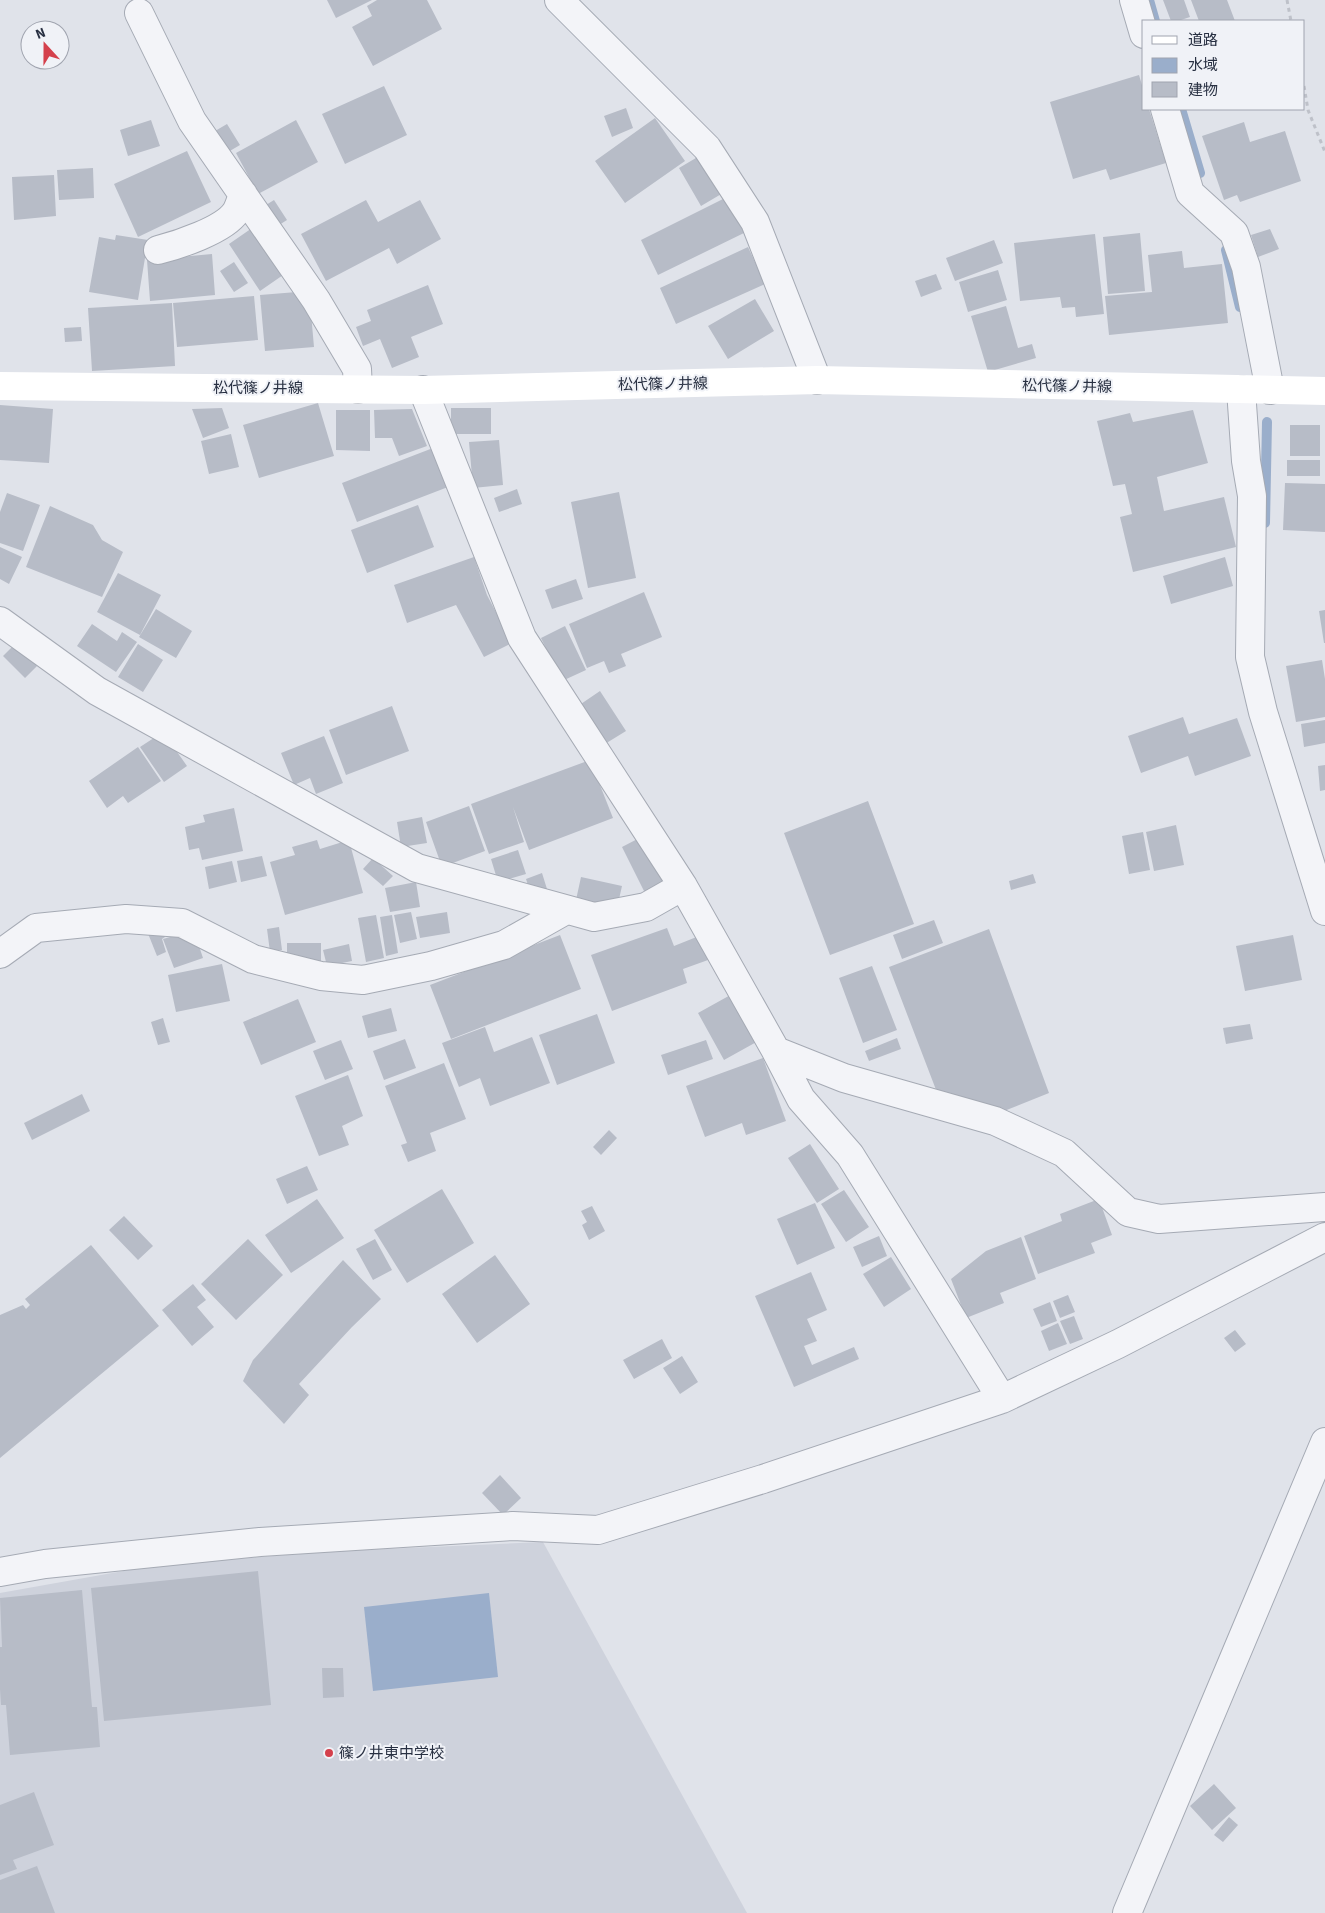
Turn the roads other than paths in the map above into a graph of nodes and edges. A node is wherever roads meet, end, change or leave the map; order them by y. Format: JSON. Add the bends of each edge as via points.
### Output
{"nodes":[{"id":1,"x":559,"y":0,"type":"edge"},
{"id":2,"x":1134,"y":0,"type":"edge"},
{"id":3,"x":139,"y":13,"type":"dead end"},
{"id":4,"x":1142,"y":27,"type":"edge"},
{"id":5,"x":1165,"y":110,"type":"edge"},
{"id":6,"x":243,"y":194,"type":"junction"},
{"id":7,"x":158,"y":250,"type":"dead end"},
{"id":8,"x":817,"y":380,"type":"junction"},
{"id":9,"x":0,"y":386,"type":"edge"},
{"id":10,"x":358,"y":389,"type":"junction"},
{"id":11,"x":423,"y":390,"type":"junction"},
{"id":12,"x":1241,"y":390,"type":"junction"},
{"id":13,"x":1270,"y":390,"type":"junction"},
{"id":14,"x":1325,"y":392,"type":"edge"},
{"id":15,"x":0,"y":621,"type":"edge"},
{"id":16,"x":683,"y":886,"type":"junction"},
{"id":17,"x":566,"y":910,"type":"junction"},
{"id":18,"x":1325,"y":911,"type":"edge"},
{"id":19,"x":0,"y":954,"type":"edge"},
{"id":20,"x":776,"y":1051,"type":"junction"},
{"id":21,"x":1325,"y":1207,"type":"edge"},
{"id":22,"x":1325,"y":1237,"type":"edge"},
{"id":23,"x":1002,"y":1399,"type":"junction"},
{"id":24,"x":1325,"y":1442,"type":"edge"},
{"id":25,"x":0,"y":1572,"type":"edge"},
{"id":26,"x":1127,"y":1913,"type":"edge"}],
"edges":[{"from":1,"to":8,"type":"street","via":[[707,148],[755,222]]},
{"from":2,"to":4,"type":"street"},
{"from":3,"to":6,"type":"street","via":[[192,121]]},
{"from":5,"to":13,"type":"street","via":[[1190,193],[1234,234],[1246,267]]},
{"from":6,"to":7,"type":"street","via":[[235,213],[214,229],[182,244]]},
{"from":6,"to":10,"type":"street","via":[[316,300],[357,369]]},
{"from":8,"to":11,"type":"main road","name":"松代篠ノ井線"},
{"from":8,"to":12,"type":"main road","name":"松代篠ノ井線"},
{"from":9,"to":10,"type":"main road","name":"松代篠ノ井線"},
{"from":10,"to":11,"type":"main road","name":"松代篠ノ井線"},
{"from":11,"to":16,"type":"street","via":[[522,638]]},
{"from":12,"to":13,"type":"main road","name":"松代篠ノ井線"},
{"from":12,"to":18,"type":"street","via":[[1252,496],[1250,657],[1263,712]]},
{"from":13,"to":14,"type":"main road","name":"松代篠ノ井線"},
{"from":15,"to":17,"type":"street","via":[[97,691],[417,868]]},
{"from":16,"to":17,"type":"street","via":[[646,907],[594,917]]},
{"from":16,"to":20,"type":"street"},
{"from":17,"to":19,"type":"street","via":[[504,945],[431,966],[363,980],[321,976],[253,959],[182,923],[126,919],[36,928]]},
{"from":20,"to":21,"type":"street","via":[[844,1078],[995,1121],[1064,1153],[1128,1212],[1159,1219]]},
{"from":20,"to":23,"type":"street","via":[[801,1099],[850,1154]]},
{"from":22,"to":23,"type":"street","via":[[1118,1344]]},
{"from":23,"to":25,"type":"street","via":[[598,1530],[513,1526],[260,1542],[45,1564]]},
{"from":24,"to":26,"type":"street"}]}
